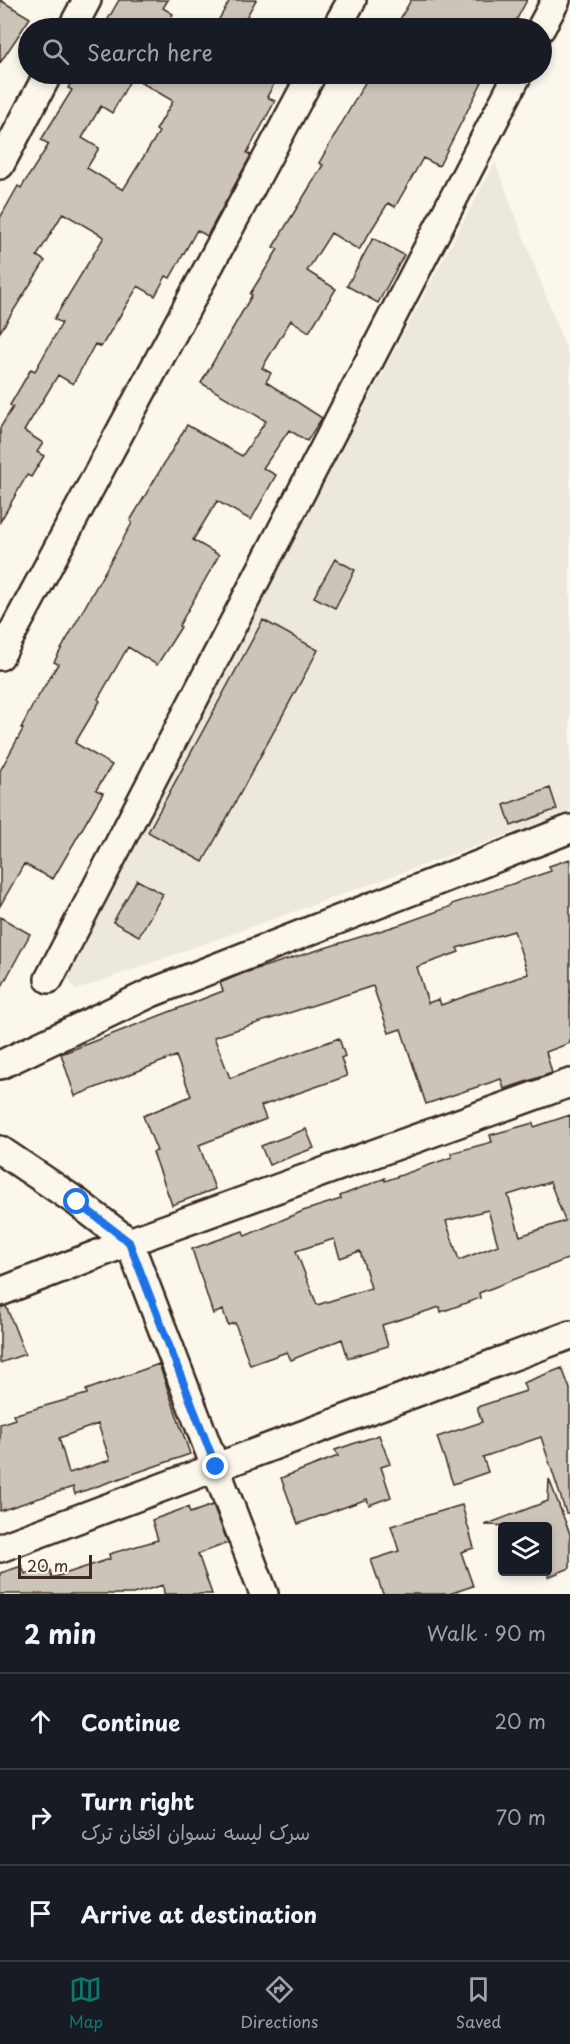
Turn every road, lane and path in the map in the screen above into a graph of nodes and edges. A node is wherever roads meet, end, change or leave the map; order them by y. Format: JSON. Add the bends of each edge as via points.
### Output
{"nodes":[{"id":1,"x":87,"y":0,"type":"edge"},
{"id":2,"x":352,"y":0,"type":"edge"},
{"id":3,"x":556,"y":0,"type":"edge"},
{"id":4,"x":77,"y":18,"type":"edge"},
{"id":5,"x":342,"y":18,"type":"edge"},
{"id":6,"x":546,"y":18,"type":"edge"},
{"id":7,"x":43,"y":84,"type":"edge"},
{"id":8,"x":307,"y":84,"type":"edge"},
{"id":9,"x":513,"y":84,"type":"edge"},
{"id":10,"x":0,"y":165,"type":"edge"},
{"id":11,"x":0,"y":656,"type":"edge"},
{"id":12,"x":570,"y":829,"type":"edge"},
{"id":13,"x":49,"y":979,"type":"dead end"},
{"id":14,"x":0,"y":1065,"type":"edge"},
{"id":15,"x":570,"y":1083,"type":"edge"},
{"id":16,"x":0,"y":1150,"type":"edge"},
{"id":17,"x":129,"y":1242,"type":"junction"},
{"id":18,"x":0,"y":1292,"type":"edge"},
{"id":19,"x":570,"y":1335,"type":"edge"},
{"id":20,"x":216,"y":1467,"type":"junction"},
{"id":21,"x":0,"y":1548,"type":"edge"},
{"id":22,"x":264,"y":1594,"type":"edge"}],
"edges":[{"from":1,"to":4,"type":"street"},
{"from":2,"to":5,"type":"street"},
{"from":3,"to":6,"type":"street"},
{"from":7,"to":10,"type":"street"},
{"from":8,"to":11,"type":"street"},
{"from":9,"to":13,"type":"street"},
{"from":12,"to":14,"type":"street","via":[[151,993]]},
{"from":15,"to":17,"type":"street"},
{"from":16,"to":17,"type":"street"},
{"from":17,"to":18,"type":"street"},
{"from":17,"to":20,"type":"street"},
{"from":19,"to":20,"type":"street"},
{"from":20,"to":21,"type":"street"},
{"from":20,"to":22,"type":"street"}]}
